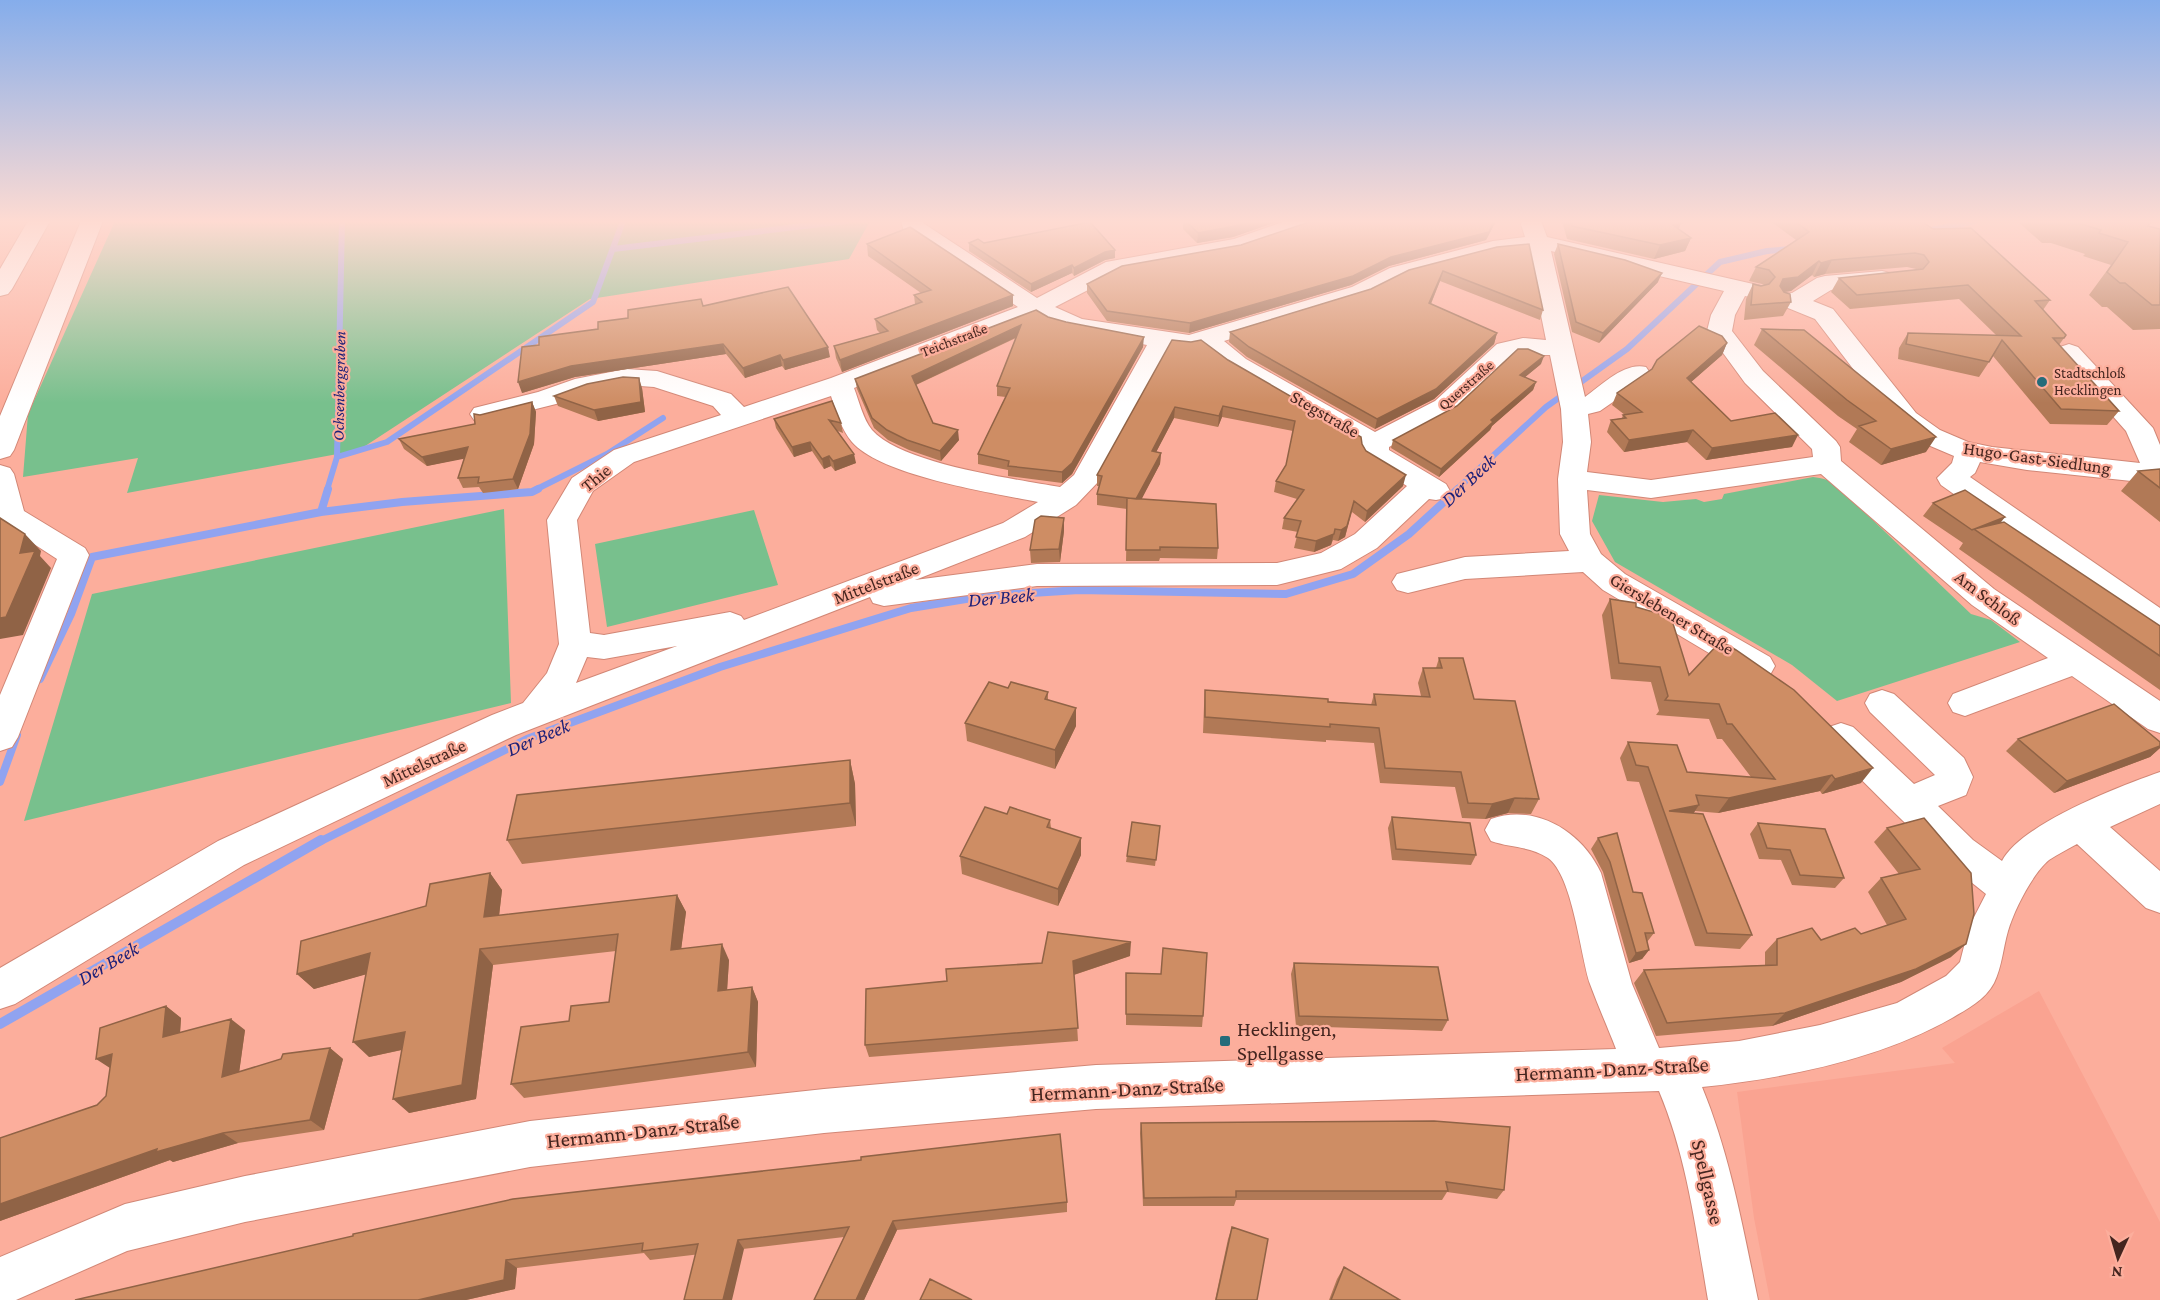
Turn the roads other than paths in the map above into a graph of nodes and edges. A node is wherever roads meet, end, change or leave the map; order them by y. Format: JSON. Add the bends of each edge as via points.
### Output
{"nodes":[{"id":1,"x":68,"y":282,"type":"edge"},
{"id":2,"x":996,"y":282,"type":"edge"},
{"id":3,"x":1086,"y":282,"type":"edge"},
{"id":4,"x":1381,"y":282,"type":"edge"},
{"id":5,"x":1546,"y":282,"type":"edge"},
{"id":6,"x":1712,"y":282,"type":"edge"},
{"id":7,"x":1841,"y":282,"type":"edge"},
{"id":8,"x":1036,"y":308,"type":"junction"},
{"id":9,"x":1162,"y":340,"type":"junction"},
{"id":10,"x":1206,"y":340,"type":"junction"},
{"id":11,"x":2069,"y":352,"type":"edge"},
{"id":12,"x":1563,"y":360,"type":"junction"},
{"id":13,"x":1637,"y":373,"type":"dead end"},
{"id":14,"x":840,"y":384,"type":"junction"},
{"id":15,"x":1574,"y":407,"type":"junction"},
{"id":16,"x":484,"y":414,"type":"edge"},
{"id":17,"x":738,"y":417,"type":"junction"},
{"id":18,"x":1375,"y":443,"type":"junction"},
{"id":19,"x":0,"y":450,"type":"edge"},
{"id":20,"x":1969,"y":451,"type":"junction"},
{"id":21,"x":1827,"y":464,"type":"junction"},
{"id":22,"x":0,"y":474,"type":"edge"},
{"id":23,"x":2159,"y":475,"type":"edge"},
{"id":24,"x":1572,"y":479,"type":"junction"},
{"id":25,"x":1066,"y":498,"type":"junction"},
{"id":26,"x":1590,"y":561,"type":"junction"},
{"id":27,"x":1408,"y":582,"type":"dead end"},
{"id":28,"x":810,"y":609,"type":"junction"},
{"id":29,"x":2160,"y":624,"type":"edge"},
{"id":30,"x":575,"y":644,"type":"junction"},
{"id":31,"x":2076,"y":661,"type":"junction"},
{"id":32,"x":1782,"y":684,"type":"edge"},
{"id":33,"x":1965,"y":702,"type":"dead end"},
{"id":34,"x":1882,"y":703,"type":"dead end"},
{"id":35,"x":1818,"y":714,"type":"edge"},
{"id":36,"x":534,"y":715,"type":"junction"},
{"id":37,"x":2160,"y":719,"type":"edge"},
{"id":38,"x":0,"y":737,"type":"edge"},
{"id":39,"x":2160,"y":787,"type":"edge"},
{"id":40,"x":1907,"y":803,"type":"junction"},
{"id":41,"x":2080,"y":823,"type":"junction"},
{"id":42,"x":1504,"y":830,"type":"dead end"},
{"id":43,"x":2008,"y":888,"type":"junction"},
{"id":44,"x":2160,"y":896,"type":"edge"},
{"id":45,"x":0,"y":990,"type":"edge"},
{"id":46,"x":1659,"y":1069,"type":"junction"},
{"id":47,"x":0,"y":1282,"type":"edge"},
{"id":48,"x":1733,"y":1300,"type":"edge"}],
"edges":[{"from":1,"to":19,"type":"street"},
{"from":2,"to":8,"type":"street"},
{"from":3,"to":8,"type":"street","name":"Teichstraße"},
{"from":4,"to":10,"type":"street","via":[[1360,292]]},
{"from":5,"to":12,"type":"street","name":"Gierslebener Straße"},
{"from":6,"to":21,"type":"street","via":[[1736,287],[1719,331],[1754,377],[1826,447]]},
{"from":7,"to":20,"type":"street","name":"Hugo-Gast-Siedlung","via":[[1825,283],[1792,300],[1824,314],[1915,427]]},
{"from":8,"to":9,"type":"street","via":[[1076,325]]},
{"from":8,"to":14,"type":"street","name":"Teichstraße"},
{"from":9,"to":10,"type":"street"},
{"from":9,"to":25,"type":"street","name":"Mittelstraße","via":[[1085,482]]},
{"from":10,"to":18,"type":"street","name":"Stegstraße","via":[[1237,364]]},
{"from":11,"to":23,"type":"street","via":[[2139,428]]},
{"from":12,"to":15,"type":"street","name":"Gierslebener Straße"},
{"from":12,"to":18,"type":"street","name":"Querstraße","via":[[1523,346],[1506,349],[1444,407]]},
{"from":13,"to":15,"type":"street","via":[[1592,405]]},
{"from":14,"to":17,"type":"street","name":"Thie"},
{"from":14,"to":25,"type":"street","via":[[861,437],[882,452],[946,474]]},
{"from":15,"to":24,"type":"street","name":"Gierslebener Straße","via":[[1577,442]]},
{"from":16,"to":17,"type":"street","via":[[626,377],[657,379],[722,400]]},
{"from":17,"to":30,"type":"street","name":"Thie","via":[[624,456],[582,485],[562,520]]},
{"from":18,"to":28,"type":"street","name":"Stegstraße","via":[[1375,454],[1431,488],[1366,541],[1330,561],[1277,574],[1037,575],[908,590]]},
{"from":20,"to":23,"type":"street","name":"Hugo-Gast-Siedlung"},
{"from":20,"to":29,"type":"street","via":[[1965,467],[1951,478]]},
{"from":21,"to":24,"type":"street","via":[[1651,489]]},
{"from":21,"to":31,"type":"street","name":"Am Schloß","via":[[1983,597]]},
{"from":22,"to":38,"type":"street","via":[[11,516],[74,555]]},
{"from":24,"to":26,"type":"street","name":"Gierslebener Straße","via":[[1575,534]]},
{"from":25,"to":28,"type":"street","name":"Mittelstraße","via":[[1014,530]]},
{"from":26,"to":27,"type":"street","via":[[1465,568]]},
{"from":26,"to":32,"type":"street","name":"Gierslebener Straße","via":[[1614,582],[1754,663]]},
{"from":28,"to":30,"type":"street","via":[[604,647]]},
{"from":28,"to":36,"type":"street","name":"Mittelstraße"},
{"from":30,"to":36,"type":"street","name":"Thie","via":[[562,679]]},
{"from":31,"to":33,"type":"street"},
{"from":31,"to":37,"type":"street","name":"Am Schloß"},
{"from":34,"to":40,"type":"street","via":[[1951,768],[1955,777],[1953,784]]},
{"from":35,"to":40,"type":"street"},
{"from":36,"to":45,"type":"street","name":"Mittelstraße","via":[[504,725],[231,853]]},
{"from":39,"to":41,"type":"street","name":"Hermann-Danz-Straße"},
{"from":40,"to":43,"type":"street","via":[[1960,852]]},
{"from":41,"to":43,"type":"street","name":"Hermann-Danz-Straße","via":[[2035,849]]},
{"from":41,"to":44,"type":"street"},
{"from":42,"to":46,"type":"street","name":"Spellgasse","via":[[1533,832],[1563,848],[1582,873],[1611,984]]},
{"from":43,"to":46,"type":"street","name":"Hermann-Danz-Straße","via":[[1989,927],[1978,972],[1961,990],[1906,1020],[1820,1046],[1739,1062]]},
{"from":46,"to":47,"type":"street","name":"Hermann-Danz-Straße","via":[[1096,1087],[824,1111],[530,1144],[244,1198],[124,1228]]},
{"from":46,"to":48,"type":"street","name":"Spellgasse","via":[[1689,1106],[1709,1173]]}]}
